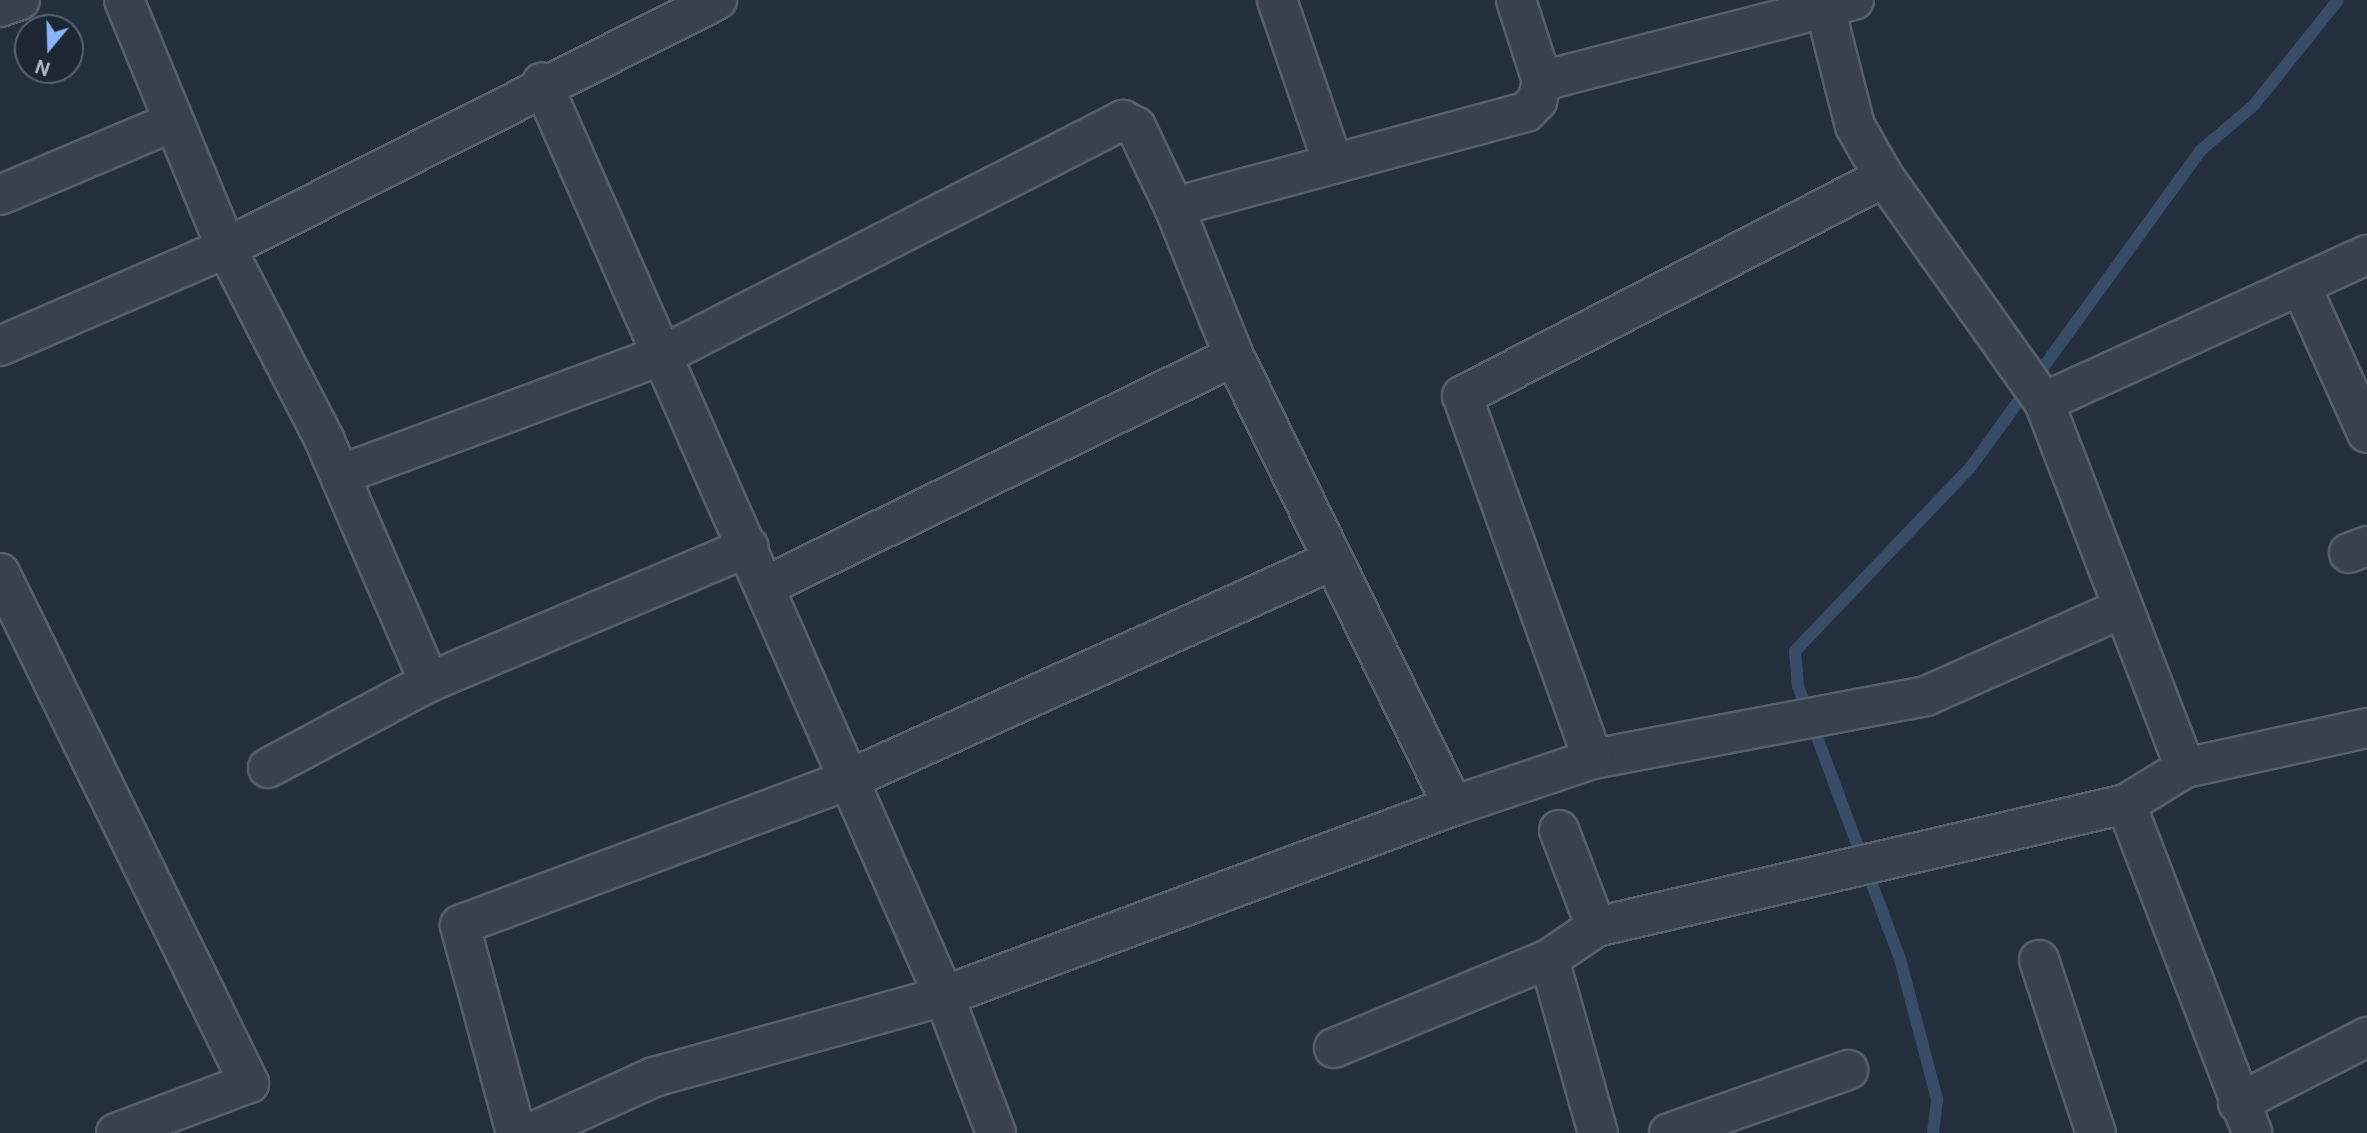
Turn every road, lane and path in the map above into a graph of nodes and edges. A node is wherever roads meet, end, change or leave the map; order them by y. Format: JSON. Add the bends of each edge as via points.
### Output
{"nodes":[{"id":1,"x":20,"y":0,"type":"edge"},
{"id":2,"x":717,"y":0,"type":"edge"},
{"id":3,"x":1277,"y":0,"type":"edge"},
{"id":4,"x":1516,"y":0,"type":"edge"},
{"id":5,"x":121,"y":1,"type":"edge"},
{"id":6,"x":1839,"y":4,"type":"edge"},
{"id":7,"x":0,"y":7,"type":"edge"},
{"id":8,"x":1542,"y":81,"type":"junction"},
{"id":9,"x":542,"y":83,"type":"junction"},
{"id":10,"x":173,"y":122,"type":"junction"},
{"id":11,"x":1333,"y":163,"type":"junction"},
{"id":12,"x":1884,"y":177,"type":"junction"},
{"id":13,"x":0,"y":195,"type":"edge"},
{"id":14,"x":1174,"y":207,"type":"junction"},
{"id":15,"x":226,"y":248,"type":"junction"},
{"id":16,"x":2367,"y":255,"type":"edge"},
{"id":17,"x":2301,"y":286,"type":"junction"},
{"id":18,"x":0,"y":346,"type":"edge"},
{"id":19,"x":663,"y":355,"type":"junction"},
{"id":20,"x":1234,"y":356,"type":"junction"},
{"id":21,"x":2044,"y":402,"type":"junction"},
{"id":22,"x":2367,"y":433,"type":"edge"},
{"id":23,"x":340,"y":475,"type":"junction"},
{"id":24,"x":749,"y":547,"type":"junction"},
{"id":25,"x":1333,"y":560,"type":"junction"},
{"id":26,"x":0,"y":573,"type":"edge"},
{"id":27,"x":766,"y":586,"type":"junction"},
{"id":28,"x":2123,"y":608,"type":"junction"},
{"id":29,"x":429,"y":682,"type":"junction"},
{"id":30,"x":2367,"y":727,"type":"edge"},
{"id":31,"x":1593,"y":759,"type":"junction"},
{"id":32,"x":268,"y":768,"type":"dead end"},
{"id":33,"x":2185,"y":768,"type":"junction"},
{"id":34,"x":850,"y":779,"type":"junction"},
{"id":35,"x":2126,"y":804,"type":"junction"},
{"id":36,"x":1453,"y":806,"type":"junction"},
{"id":37,"x":1559,"y":830,"type":"dead end"},
{"id":38,"x":1596,"y":927,"type":"junction"},
{"id":39,"x":1549,"y":959,"type":"junction"},
{"id":40,"x":2039,"y":960,"type":"dead end"},
{"id":41,"x":944,"y":996,"type":"junction"},
{"id":42,"x":2367,"y":1037,"type":"edge"},
{"id":43,"x":1334,"y":1048,"type":"dead end"},
{"id":44,"x":1848,"y":1070,"type":"dead end"},
{"id":45,"x":2245,"y":1118,"type":"edge"},
{"id":46,"x":116,"y":1133,"type":"edge"},
{"id":47,"x":516,"y":1133,"type":"edge"},
{"id":48,"x":531,"y":1133,"type":"edge"},
{"id":49,"x":996,"y":1133,"type":"edge"},
{"id":50,"x":1598,"y":1133,"type":"edge"},
{"id":51,"x":1669,"y":1133,"type":"edge"},
{"id":52,"x":2096,"y":1133,"type":"edge"}],
"edges":[{"from":1,"to":7,"type":"street"},
{"from":2,"to":9,"type":"street"},
{"from":3,"to":11,"type":"street"},
{"from":4,"to":8,"type":"street"},
{"from":5,"to":10,"type":"street"},
{"from":6,"to":8,"type":"street"},
{"from":6,"to":12,"type":"street","via":[[1855,126]]},
{"from":8,"to":11,"type":"street","via":[[1537,101],[1526,112]]},
{"from":9,"to":15,"type":"street"},
{"from":9,"to":19,"type":"street"},
{"from":10,"to":13,"type":"street"},
{"from":10,"to":15,"type":"street"},
{"from":11,"to":14,"type":"street"},
{"from":12,"to":21,"type":"street"},
{"from":12,"to":31,"type":"street","via":[[1462,396]]},
{"from":14,"to":19,"type":"street","via":[[1136,127],[1122,120]]},
{"from":14,"to":20,"type":"street"},
{"from":15,"to":18,"type":"street"},
{"from":15,"to":23,"type":"street"},
{"from":16,"to":17,"type":"street"},
{"from":17,"to":21,"type":"street"},
{"from":17,"to":22,"type":"street"},
{"from":19,"to":23,"type":"street"},
{"from":19,"to":24,"type":"street"},
{"from":20,"to":25,"type":"street"},
{"from":20,"to":27,"type":"street"},
{"from":21,"to":28,"type":"street"},
{"from":23,"to":29,"type":"street"},
{"from":24,"to":27,"type":"street"},
{"from":24,"to":29,"type":"street"},
{"from":25,"to":34,"type":"street"},
{"from":25,"to":36,"type":"street"},
{"from":26,"to":46,"type":"street","via":[[249,1083]]},
{"from":27,"to":34,"type":"street"},
{"from":28,"to":31,"type":"street","via":[[1926,696]]},
{"from":28,"to":33,"type":"street"},
{"from":29,"to":32,"type":"street"},
{"from":30,"to":33,"type":"street"},
{"from":31,"to":36,"type":"street"},
{"from":33,"to":35,"type":"street"},
{"from":34,"to":41,"type":"street"},
{"from":34,"to":47,"type":"street","via":[[460,925]]},
{"from":35,"to":38,"type":"street"},
{"from":35,"to":45,"type":"street"},
{"from":36,"to":41,"type":"street"},
{"from":37,"to":38,"type":"street"},
{"from":38,"to":39,"type":"street"},
{"from":39,"to":43,"type":"street"},
{"from":39,"to":50,"type":"street"},
{"from":40,"to":52,"type":"street"},
{"from":41,"to":48,"type":"street","via":[[654,1077]]},
{"from":41,"to":49,"type":"street"},
{"from":42,"to":45,"type":"street"},
{"from":44,"to":51,"type":"street"}]}
